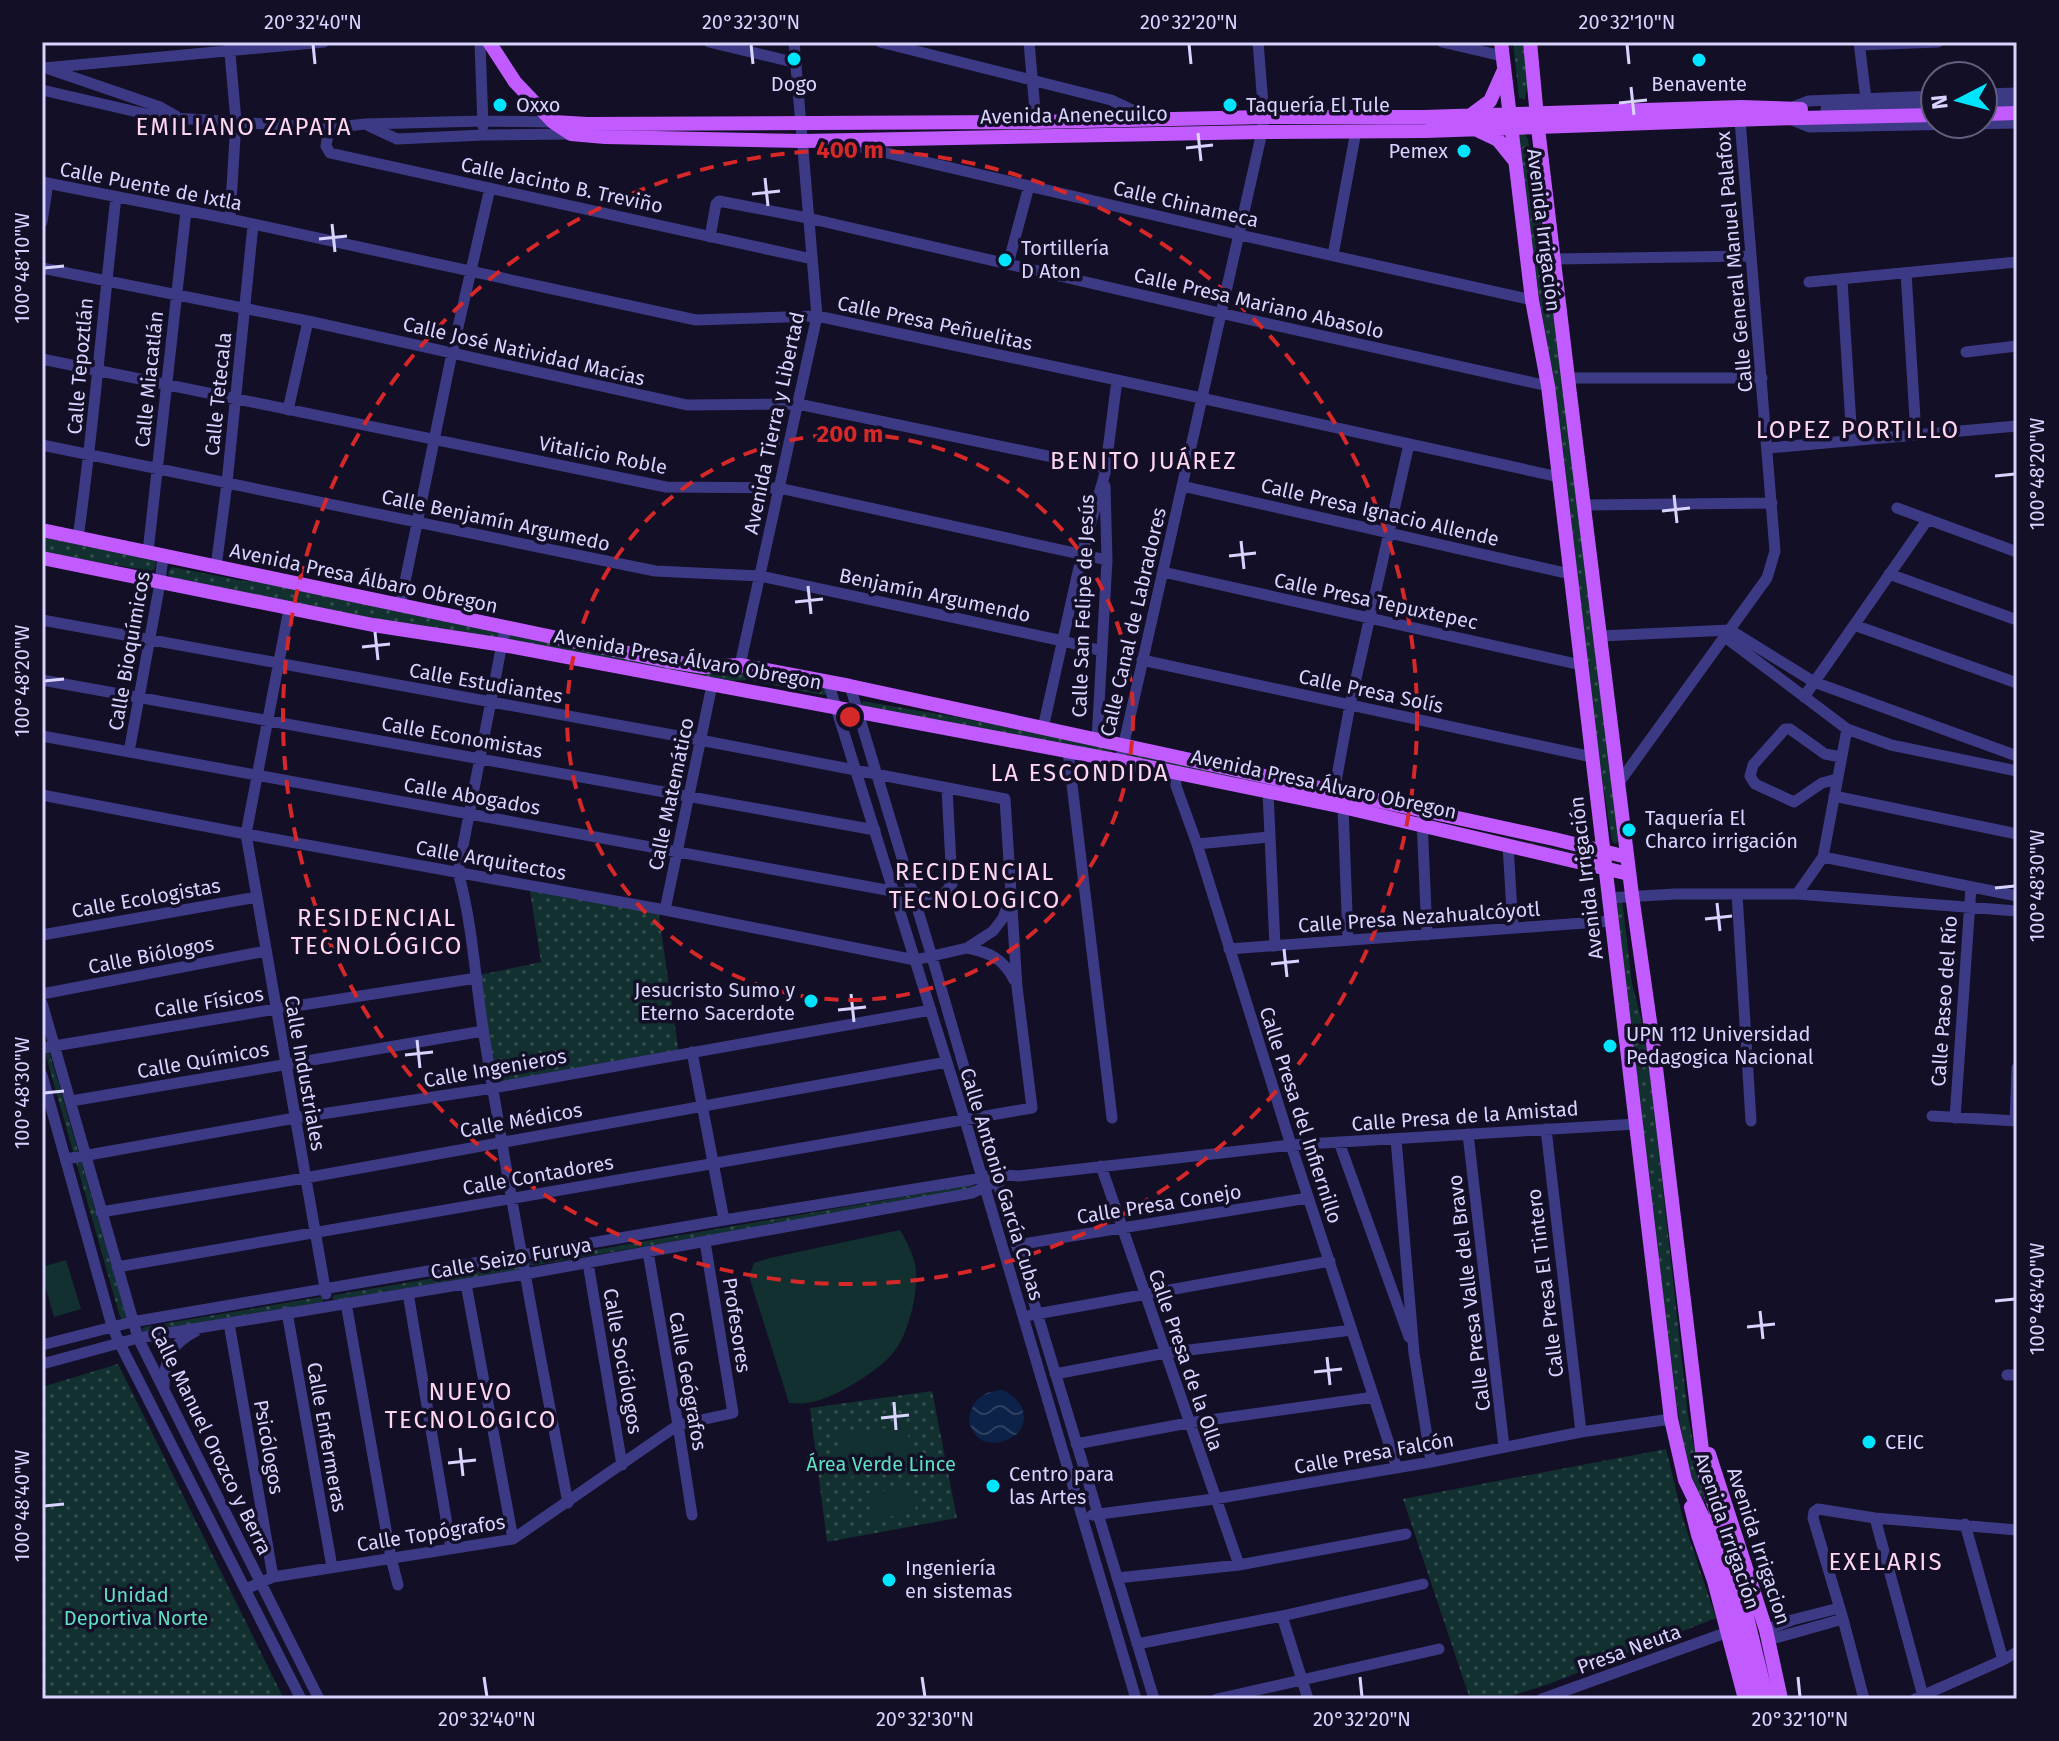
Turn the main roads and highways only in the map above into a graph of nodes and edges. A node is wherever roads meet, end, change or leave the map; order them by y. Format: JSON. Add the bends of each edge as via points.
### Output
{"nodes":[{"id":1,"x":489,"y":42,"type":"edge"},
{"id":2,"x":1530,"y":42,"type":"edge"},
{"id":3,"x":1502,"y":55,"type":"edge"},
{"id":4,"x":1534,"y":79,"type":"junction"},
{"id":5,"x":1571,"y":112,"type":"junction"},
{"id":6,"x":1788,"y":114,"type":"junction"},
{"id":7,"x":1919,"y":115,"type":"edge"},
{"id":8,"x":1537,"y":121,"type":"junction"},
{"id":9,"x":553,"y":122,"type":"junction"},
{"id":10,"x":1510,"y":122,"type":"junction"},
{"id":11,"x":1472,"y":123,"type":"junction"},
{"id":12,"x":1263,"y":124,"type":"junction"},
{"id":13,"x":1567,"y":127,"type":"junction"},
{"id":14,"x":1542,"y":159,"type":"junction"},
{"id":15,"x":1515,"y":161,"type":"junction"},
{"id":16,"x":42,"y":530,"type":"edge"},
{"id":17,"x":42,"y":558,"type":"edge"},
{"id":18,"x":505,"y":628,"type":"joint"},
{"id":19,"x":1121,"y":753,"type":"junction"},
{"id":20,"x":1422,"y":819,"type":"junction"},
{"id":21,"x":1599,"y":819,"type":"junction"},
{"id":22,"x":1575,"y":845,"type":"junction"},
{"id":23,"x":1603,"y":852,"type":"junction"},
{"id":24,"x":1627,"y":857,"type":"junction"},
{"id":25,"x":1605,"y":868,"type":"junction"},
{"id":26,"x":1629,"y":874,"type":"junction"},
{"id":27,"x":1696,"y":1407,"type":"junction"},
{"id":28,"x":1685,"y":1480,"type":"junction"},
{"id":29,"x":1731,"y":1574,"type":"junction"},
{"id":30,"x":1745,"y":1699,"type":"edge"},
{"id":31,"x":1755,"y":1699,"type":"edge"},
{"id":32,"x":1767,"y":1699,"type":"edge"},
{"id":33,"x":1781,"y":1699,"type":"edge"}],
"edges":[{"from":1,"to":9,"type":"main road","via":[[515,82]]},
{"from":2,"to":4,"type":"main road","name":"Avenida Irrigación"},
{"from":3,"to":10,"type":"main road","name":"Avenida Irrigación"},
{"from":3,"to":11,"type":"main road","via":[[1497,88]]},
{"from":4,"to":5,"type":"main road","via":[[1546,99]]},
{"from":4,"to":8,"type":"main road","name":"Avenida Irrigación"},
{"from":5,"to":6,"type":"main road","name":"Avenida Anenecuilco","via":[[1741,107]]},
{"from":5,"to":8,"type":"main road","name":"Avenida Anenecuilco"},
{"from":6,"to":7,"type":"main road","name":"Avenida Anenecuilco"},
{"from":6,"to":13,"type":"main road","name":"Avenida Anenecuilco"},
{"from":8,"to":10,"type":"main road","name":"Avenida Anenecuilco"},
{"from":8,"to":13,"type":"main road","name":"Avenida Anenecuilco"},
{"from":8,"to":14,"type":"main road","name":"Avenida Irrigación"},
{"from":9,"to":12,"type":"main road","name":"Avenida Anenecuilco","via":[[1151,119]]},
{"from":9,"to":12,"type":"main road","name":"Avenida Anenecuilco","via":[[571,134],[605,137],[803,141]]},
{"from":10,"to":11,"type":"main road","name":"Avenida Anenecuilco"},
{"from":10,"to":15,"type":"main road","name":"Avenida Irrigación"},
{"from":11,"to":12,"type":"main road","name":"Avenida Anenecuilco"},
{"from":11,"to":12,"type":"main road","name":"Avenida Anenecuilco","via":[[1356,131]]},
{"from":11,"to":15,"type":"main road","via":[[1498,140]]},
{"from":13,"to":14,"type":"main road","via":[[1549,141]]},
{"from":14,"to":24,"type":"main road","name":"Avenida Irrigación"},
{"from":15,"to":21,"type":"main road","name":"Avenida Irrigación","via":[[1548,386]]},
{"from":16,"to":18,"type":"main road","name":"Avenida Presa Álbaro Obregon"},
{"from":17,"to":19,"type":"main road","name":"Avenida Presa Álvaro Obregon","via":[[373,625],[1068,751]]},
{"from":18,"to":19,"type":"main road","name":"Avenida Presa Álvaro Obregon","via":[[667,661],[740,665],[850,686],[1097,740]]},
{"from":19,"to":20,"type":"main road","via":[[1334,792]]},
{"from":19,"to":20,"type":"main road","name":"Avenida Presa Álvaro Obregon","via":[[1175,772]]},
{"from":20,"to":22,"type":"main road"},
{"from":20,"to":25,"type":"main road","name":"Avenida Presa Álvaro Obregon"},
{"from":21,"to":22,"type":"main road"},
{"from":21,"to":23,"type":"main road","name":"Avenida Irrigación"},
{"from":22,"to":23,"type":"main road"},
{"from":23,"to":24,"type":"main road"},
{"from":23,"to":25,"type":"main road","name":"Avenida Irrigación"},
{"from":24,"to":26,"type":"main road","name":"Avenida Irrigación"},
{"from":25,"to":26,"type":"main road","name":"Avenida Presa Álvaro Obregon"},
{"from":25,"to":28,"type":"main road","name":"Avenida Irrigación","via":[[1671,1419]]},
{"from":26,"to":27,"type":"main road","name":"Avenida Irrigación"},
{"from":27,"to":29,"type":"main road","name":"Avenida Irrigación","via":[[1705,1475]]},
{"from":27,"to":33,"type":"main road","name":"Avenida Irrigacion","via":[[1767,1635]]},
{"from":28,"to":29,"type":"main road","name":"Avenida Irrigación"},
{"from":28,"to":30,"type":"main road"},
{"from":29,"to":31,"type":"main road","name":"Avenida Irrigación"},
{"from":29,"to":32,"type":"main road","name":"Avenida Irrigación"}]}
